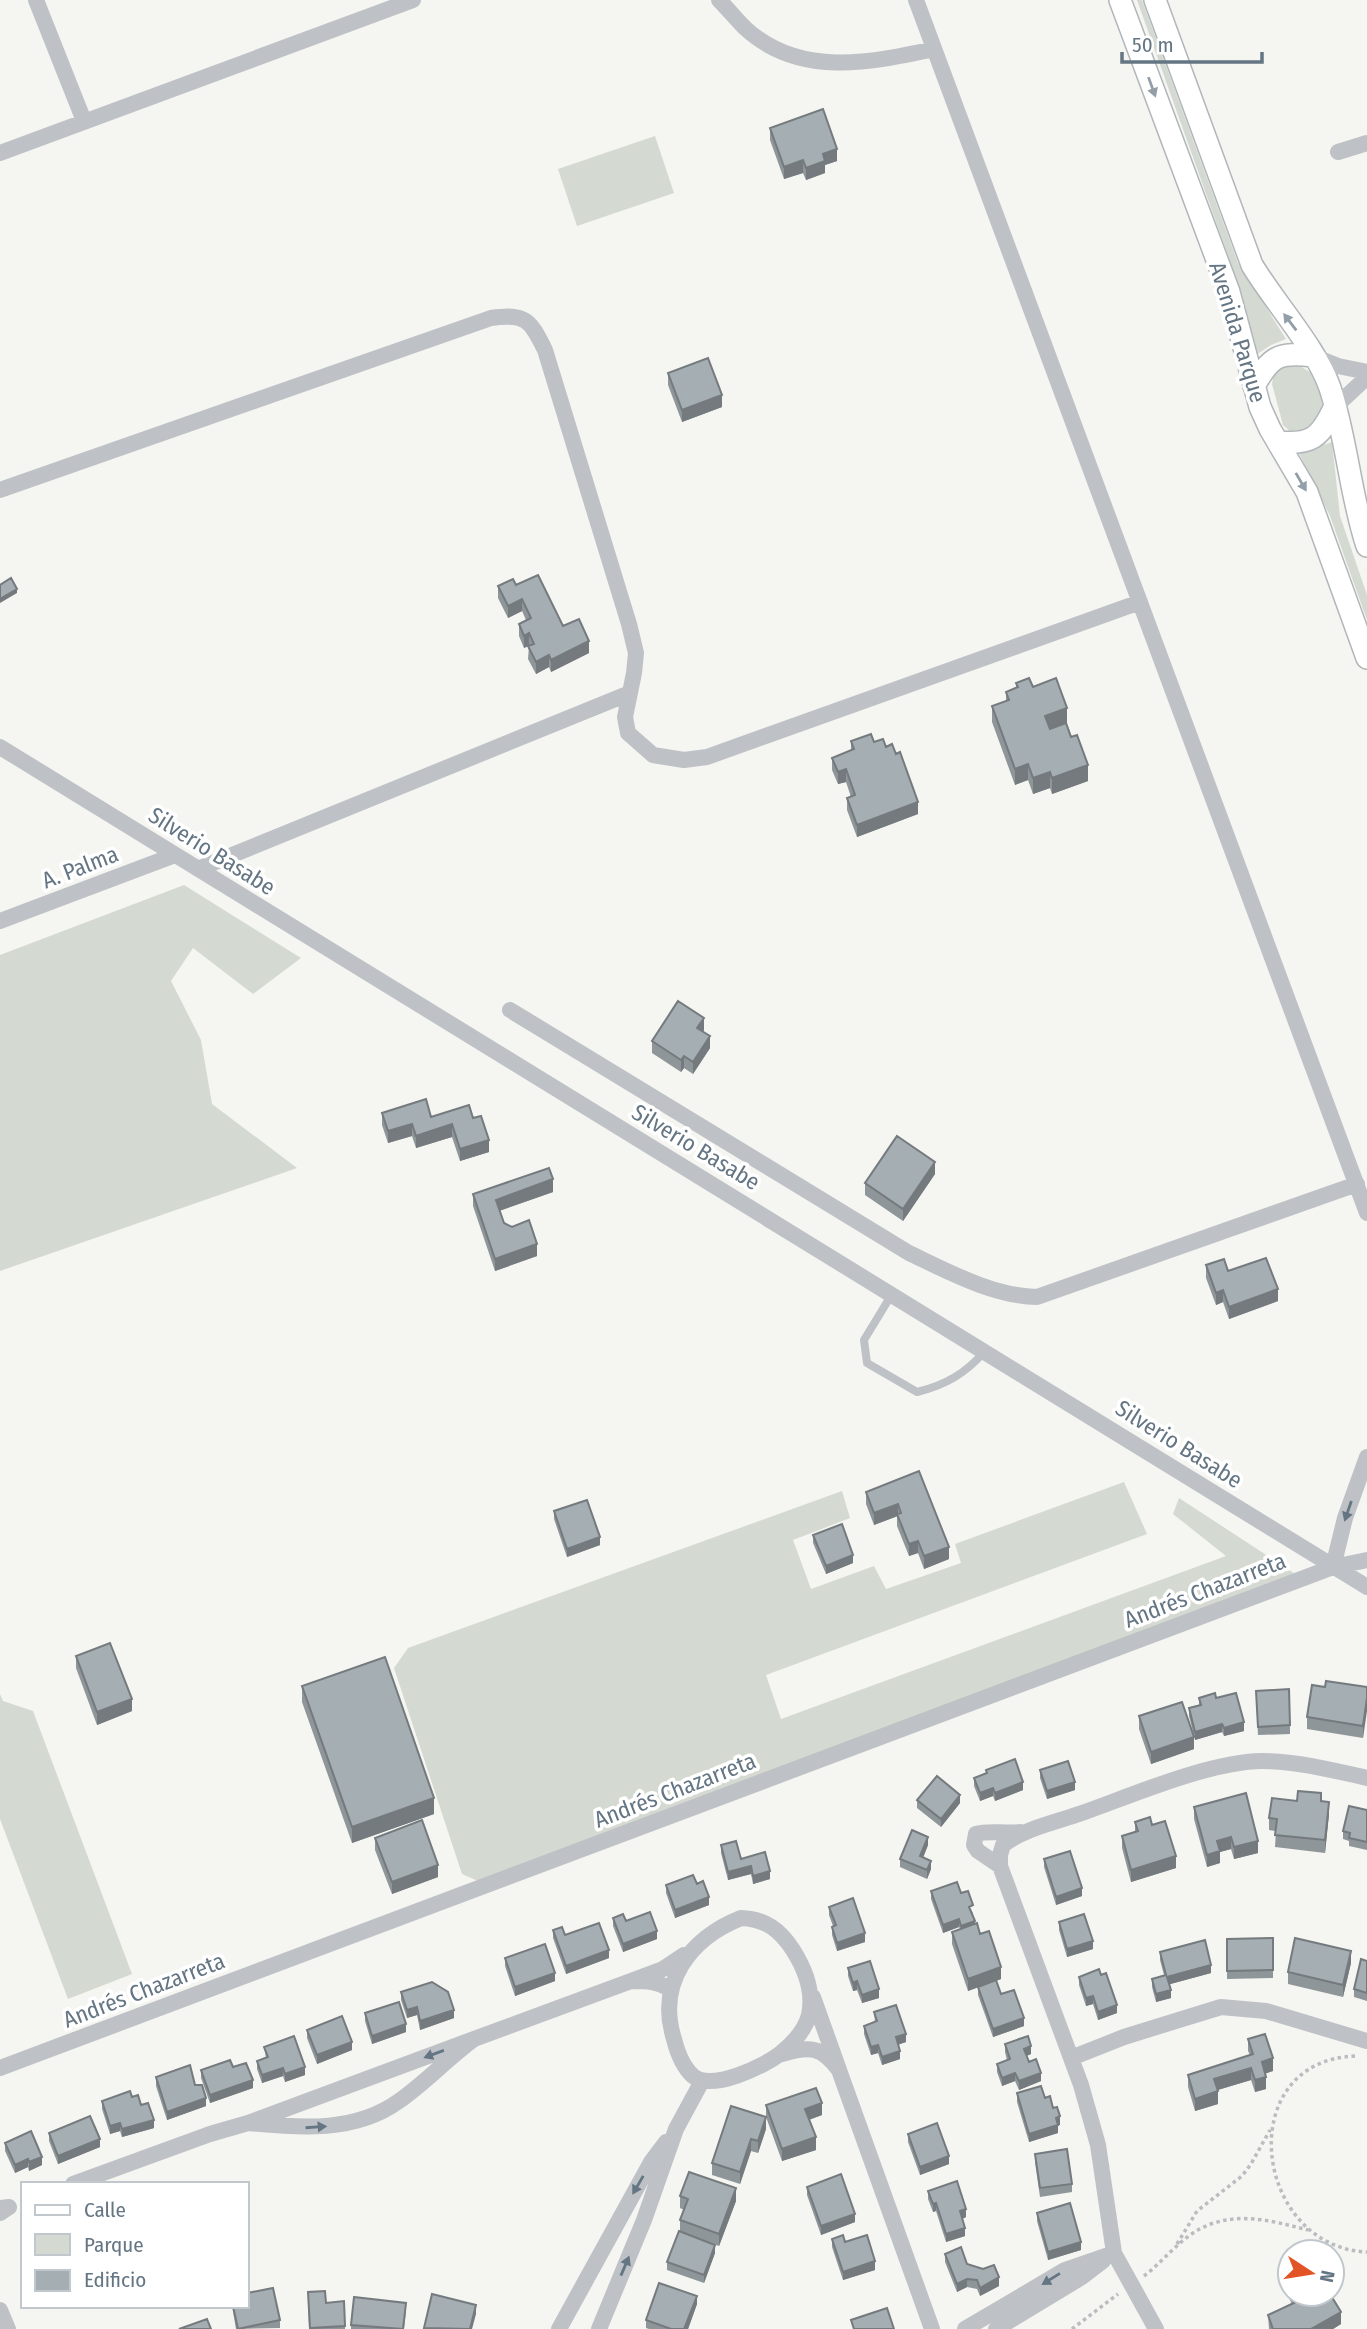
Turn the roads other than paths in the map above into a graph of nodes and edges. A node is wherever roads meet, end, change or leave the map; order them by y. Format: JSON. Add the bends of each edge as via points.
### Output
{"nodes":[{"id":1,"x":36,"y":0,"type":"edge"},
{"id":2,"x":412,"y":0,"type":"edge"},
{"id":3,"x":719,"y":0,"type":"edge"},
{"id":4,"x":916,"y":0,"type":"edge"},
{"id":5,"x":1120,"y":0,"type":"edge"},
{"id":6,"x":1155,"y":0,"type":"edge"},
{"id":7,"x":934,"y":49,"type":"junction"},
{"id":8,"x":84,"y":121,"type":"junction"},
{"id":9,"x":1367,"y":144,"type":"edge"},
{"id":10,"x":1338,"y":152,"type":"dead end"},
{"id":11,"x":0,"y":153,"type":"edge"},
{"id":12,"x":1313,"y":356,"type":"junction"},
{"id":13,"x":1367,"y":374,"type":"edge"},
{"id":14,"x":1254,"y":386,"type":"junction"},
{"id":15,"x":1334,"y":408,"type":"junction"},
{"id":16,"x":1278,"y":442,"type":"junction"},
{"id":17,"x":0,"y":490,"type":"edge"},
{"id":18,"x":1367,"y":546,"type":"edge"},
{"id":19,"x":1140,"y":602,"type":"junction"},
{"id":20,"x":1367,"y":658,"type":"edge"},
{"id":21,"x":630,"y":693,"type":"junction"},
{"id":22,"x":0,"y":747,"type":"edge"},
{"id":23,"x":175,"y":855,"type":"junction"},
{"id":24,"x":198,"y":869,"type":"junction"},
{"id":25,"x":0,"y":921,"type":"edge"},
{"id":26,"x":510,"y":1010,"type":"dead end"},
{"id":27,"x":1357,"y":1184,"type":"junction"},
{"id":28,"x":1367,"y":1213,"type":"edge"},
{"id":29,"x":892,"y":1294,"type":"junction"},
{"id":30,"x":985,"y":1351,"type":"junction"},
{"id":31,"x":1367,"y":1458,"type":"edge"},
{"id":32,"x":1367,"y":1560,"type":"edge"},
{"id":33,"x":1333,"y":1567,"type":"junction"},
{"id":34,"x":1367,"y":1587,"type":"edge"},
{"id":35,"x":1367,"y":1778,"type":"edge"},
{"id":36,"x":1029,"y":1831,"type":"junction"},
{"id":37,"x":1000,"y":1866,"type":"junction"},
{"id":38,"x":692,"y":1950,"type":"junction"},
{"id":39,"x":631,"y":1981,"type":"junction"},
{"id":40,"x":808,"y":1981,"type":"junction"},
{"id":41,"x":671,"y":1990,"type":"junction"},
{"id":42,"x":474,"y":2039,"type":"junction"},
{"id":43,"x":1367,"y":2041,"type":"edge"},
{"id":44,"x":780,"y":2054,"type":"junction"},
{"id":45,"x":1071,"y":2057,"type":"junction"},
{"id":46,"x":0,"y":2068,"type":"edge"},
{"id":47,"x":839,"y":2070,"type":"junction"},
{"id":48,"x":702,"y":2081,"type":"junction"},
{"id":49,"x":248,"y":2123,"type":"junction"},
{"id":50,"x":676,"y":2129,"type":"junction"},
{"id":51,"x":78,"y":2182,"type":"edge"},
{"id":52,"x":1114,"y":2253,"type":"junction"},
{"id":53,"x":0,"y":2310,"type":"edge"},
{"id":54,"x":8,"y":2329,"type":"edge"},
{"id":55,"x":559,"y":2329,"type":"edge"},
{"id":56,"x":599,"y":2329,"type":"edge"},
{"id":57,"x":932,"y":2329,"type":"edge"},
{"id":58,"x":965,"y":2329,"type":"edge"},
{"id":59,"x":996,"y":2329,"type":"edge"},
{"id":60,"x":1156,"y":2329,"type":"edge"}],
"edges":[{"from":1,"to":8,"type":"street"},
{"from":2,"to":8,"type":"street"},
{"from":3,"to":7,"type":"street","via":[[746,29],[803,60],[885,60]]},
{"from":4,"to":7,"type":"street"},
{"from":5,"to":14,"type":"street","name":"Avenida Parque","one_way":true,"via":[[1229,292]]},
{"from":12,"to":6,"type":"street","name":"Avenida Parque","one_way":true,"via":[[1252,265]]},
{"from":7,"to":19,"type":"street"},
{"from":8,"to":11,"type":"street"},
{"from":9,"to":10,"type":"street"},
{"from":12,"to":13,"type":"street"},
{"from":12,"to":14,"type":"street","via":[[1276,358]]},
{"from":12,"to":15,"type":"street","name":"Avenida Parque","via":[[1330,387]]},
{"from":13,"to":15,"type":"street"},
{"from":14,"to":16,"type":"street","name":"Avenida Parque","via":[[1259,407]]},
{"from":15,"to":16,"type":"street","via":[[1316,437]]},
{"from":15,"to":18,"type":"street","name":"Avenida Parque"},
{"from":16,"to":20,"type":"street","name":"Avenida Parque","one_way":true,"via":[[1307,492]]},
{"from":17,"to":21,"type":"street","via":[[491,317],[522,317],[545,350],[629,624],[636,653]]},
{"from":19,"to":21,"type":"street","via":[[707,757],[672,759],[653,755],[641,746],[628,733],[625,717]]},
{"from":19,"to":27,"type":"street"},
{"from":21,"to":24,"type":"street"},
{"from":22,"to":23,"type":"street","name":"Silverio Basabe"},
{"from":23,"to":24,"type":"street","name":"Silverio Basabe"},
{"from":23,"to":25,"type":"street","name":"A. Palma"},
{"from":24,"to":29,"type":"street","name":"Silverio Basabe"},
{"from":26,"to":27,"type":"street","via":[[909,1253],[1017,1296],[1037,1297]]},
{"from":27,"to":28,"type":"street"},
{"from":29,"to":30,"type":"street","name":"Silverio Basabe"},
{"from":29,"to":30,"type":"lane","via":[[863,1340],[867,1363],[917,1392],[938,1387],[969,1369]]},
{"from":30,"to":33,"type":"street","name":"Silverio Basabe"},
{"from":31,"to":33,"type":"street","one_way":true},
{"from":32,"to":33,"type":"street","name":"Andrés Chazarreta"},
{"from":33,"to":34,"type":"street","name":"Silverio Basabe"},
{"from":33,"to":46,"type":"street","name":"Andrés Chazarreta"},
{"from":35,"to":36,"type":"street","via":[[1298,1764],[1241,1763],[1169,1782]]},
{"from":36,"to":37,"type":"street","via":[[1003,1845]]},
{"from":36,"to":37,"type":"street","via":[[976,1834],[978,1851]]},
{"from":37,"to":45,"type":"street"},
{"from":38,"to":39,"type":"street","via":[[663,1969]]},
{"from":38,"to":40,"type":"street","via":[[728,1924],[753,1919],[783,1935]]},
{"from":38,"to":41,"type":"street","via":[[680,1965]]},
{"from":39,"to":41,"type":"street","via":[[653,1981]]},
{"from":39,"to":42,"type":"street"},
{"from":40,"to":44,"type":"street","via":[[808,2017]]},
{"from":40,"to":47,"type":"street"},
{"from":41,"to":48,"type":"street","via":[[670,2018],[677,2051],[689,2071]]},
{"from":42,"to":49,"type":"street","one_way":true},
{"from":49,"to":42,"type":"street","one_way":true,"via":[[318,2127],[380,2112],[415,2090]]},
{"from":43,"to":45,"type":"street","via":[[1265,2011],[1221,2007]]},
{"from":44,"to":47,"type":"street","via":[[799,2049],[820,2051]]},
{"from":44,"to":48,"type":"street","via":[[734,2076]]},
{"from":45,"to":52,"type":"street","via":[[1098,2145]]},
{"from":47,"to":57,"type":"street"},
{"from":48,"to":50,"type":"street"},
{"from":49,"to":51,"type":"street"},
{"from":50,"to":55,"type":"street","one_way":true,"via":[[651,2162]]},
{"from":56,"to":50,"type":"street","one_way":true},
{"from":52,"to":58,"type":"street","one_way":true,"via":[[1065,2270]]},
{"from":52,"to":59,"type":"street"},
{"from":52,"to":60,"type":"street"},
{"from":53,"to":54,"type":"street"}]}
